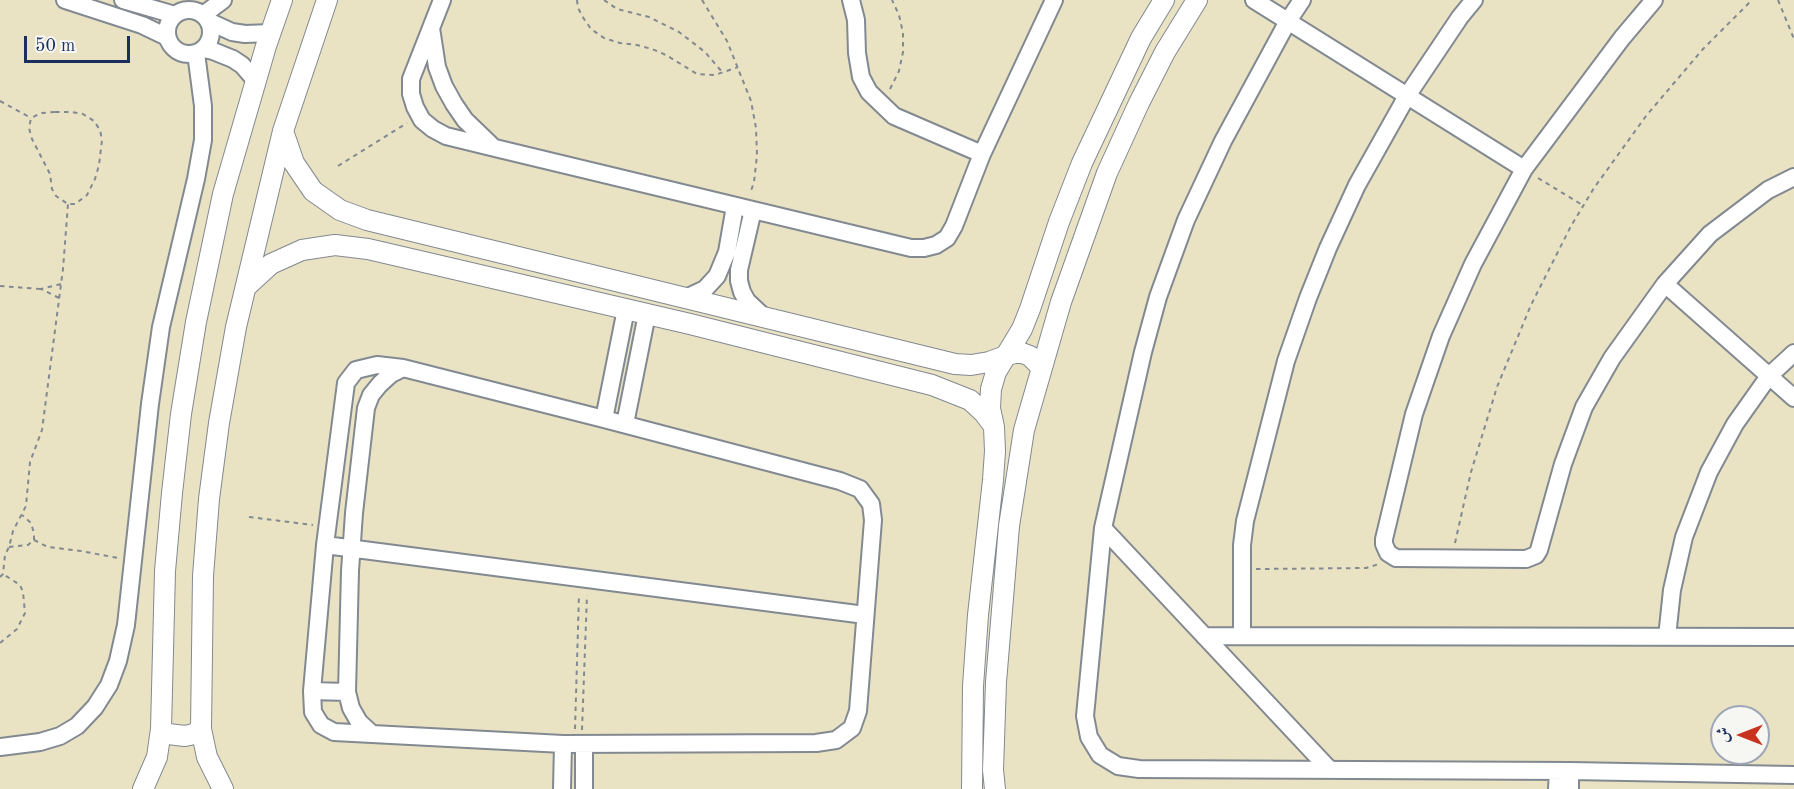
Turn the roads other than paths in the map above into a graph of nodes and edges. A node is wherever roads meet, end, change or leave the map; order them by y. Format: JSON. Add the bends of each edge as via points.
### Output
{"nodes":[{"id":1,"x":65,"y":0,"type":"edge"},
{"id":2,"x":123,"y":0,"type":"edge"},
{"id":3,"x":223,"y":0,"type":"edge"},
{"id":4,"x":282,"y":0,"type":"edge"},
{"id":5,"x":327,"y":0,"type":"edge"},
{"id":6,"x":442,"y":0,"type":"edge"},
{"id":7,"x":851,"y":0,"type":"edge"},
{"id":8,"x":1164,"y":0,"type":"edge"},
{"id":9,"x":1197,"y":0,"type":"edge"},
{"id":10,"x":1254,"y":0,"type":"edge"},
{"id":11,"x":1302,"y":0,"type":"edge"},
{"id":12,"x":1474,"y":0,"type":"edge"},
{"id":13,"x":1654,"y":0,"type":"edge"},
{"id":14,"x":1051,"y":3,"type":"edge"},
{"id":15,"x":175,"y":15,"type":"junction"},
{"id":16,"x":205,"y":18,"type":"junction"},
{"id":17,"x":1288,"y":21,"type":"junction"},
{"id":18,"x":431,"y":27,"type":"junction"},
{"id":19,"x":271,"y":33,"type":"junction"},
{"id":20,"x":167,"y":37,"type":"junction"},
{"id":21,"x":199,"y":51,"type":"junction"},
{"id":22,"x":256,"y":81,"type":"junction"},
{"id":23,"x":1407,"y":96,"type":"junction"},
{"id":24,"x":283,"y":131,"type":"junction"},
{"id":25,"x":495,"y":148,"type":"junction"},
{"id":26,"x":982,"y":154,"type":"junction"},
{"id":27,"x":1524,"y":170,"type":"junction"},
{"id":28,"x":1794,"y":177,"type":"edge"},
{"id":29,"x":745,"y":208,"type":"junction"},
{"id":30,"x":1665,"y":284,"type":"junction"},
{"id":31,"x":246,"y":287,"type":"junction"},
{"id":32,"x":688,"y":297,"type":"junction"},
{"id":33,"x":626,"y":309,"type":"junction"},
{"id":34,"x":647,"y":314,"type":"junction"},
{"id":35,"x":763,"y":316,"type":"junction"},
{"id":36,"x":1794,"y":353,"type":"edge"},
{"id":37,"x":1006,"y":356,"type":"junction"},
{"id":38,"x":403,"y":368,"type":"junction"},
{"id":39,"x":1041,"y":368,"type":"junction"},
{"id":40,"x":1769,"y":376,"type":"junction"},
{"id":41,"x":1794,"y":398,"type":"edge"},
{"id":42,"x":343,"y":405,"type":"junction"},
{"id":43,"x":366,"y":408,"type":"junction"},
{"id":44,"x":604,"y":418,"type":"junction"},
{"id":45,"x":625,"y":424,"type":"junction"},
{"id":46,"x":994,"y":427,"type":"junction"},
{"id":47,"x":1024,"y":430,"type":"junction"},
{"id":48,"x":1103,"y":528,"type":"junction"},
{"id":49,"x":325,"y":545,"type":"junction"},
{"id":50,"x":351,"y":548,"type":"junction"},
{"id":51,"x":865,"y":615,"type":"junction"},
{"id":52,"x":1204,"y":636,"type":"junction"},
{"id":53,"x":1242,"y":636,"type":"junction"},
{"id":54,"x":1668,"y":637,"type":"junction"},
{"id":55,"x":1794,"y":637,"type":"edge"},
{"id":56,"x":312,"y":691,"type":"junction"},
{"id":57,"x":348,"y":692,"type":"junction"},
{"id":58,"x":161,"y":729,"type":"junction"},
{"id":59,"x":201,"y":729,"type":"junction"},
{"id":60,"x":371,"y":734,"type":"junction"},
{"id":61,"x":575,"y":744,"type":"junction"},
{"id":62,"x":0,"y":747,"type":"edge"},
{"id":63,"x":1330,"y":770,"type":"junction"},
{"id":64,"x":1564,"y":771,"type":"junction"},
{"id":65,"x":1794,"y":775,"type":"edge"},
{"id":66,"x":972,"y":779,"type":"edge"},
{"id":67,"x":994,"y":779,"type":"edge"},
{"id":68,"x":143,"y":789,"type":"edge"},
{"id":69,"x":223,"y":789,"type":"edge"},
{"id":70,"x":562,"y":789,"type":"edge"},
{"id":71,"x":584,"y":789,"type":"edge"},
{"id":72,"x":1557,"y":789,"type":"edge"},
{"id":73,"x":1570,"y":789,"type":"edge"}],
"edges":[{"from":1,"to":20,"type":"street"},
{"from":2,"to":15,"type":"street"},
{"from":3,"to":16,"type":"street"},
{"from":4,"to":19,"type":"street"},
{"from":5,"to":24,"type":"street"},
{"from":6,"to":18,"type":"street"},
{"from":7,"to":26,"type":"street","via":[[861,77],[879,104],[894,116]]},
{"from":8,"to":37,"type":"street","via":[[1141,38],[1082,163],[1030,309]]},
{"from":9,"to":39,"type":"street","via":[[1165,52],[1107,173]]},
{"from":10,"to":17,"type":"street"},
{"from":11,"to":17,"type":"street"},
{"from":12,"to":23,"type":"street"},
{"from":13,"to":27,"type":"street"},
{"from":14,"to":26,"type":"street"},
{"from":15,"to":16,"type":"street","via":[[191,10]]},
{"from":15,"to":20,"type":"street","via":[[168,25]]},
{"from":16,"to":19,"type":"street","via":[[232,32]]},
{"from":16,"to":21,"type":"street","via":[[210,36]]},
{"from":17,"to":23,"type":"street"},
{"from":17,"to":48,"type":"street","via":[[1185,220],[1143,352]]},
{"from":18,"to":25,"type":"street","via":[[444,86],[479,135]]},
{"from":18,"to":25,"type":"street","via":[[411,79],[415,107],[433,129],[446,136]]},
{"from":19,"to":22,"type":"street"},
{"from":20,"to":21,"type":"street","via":[[181,53]]},
{"from":21,"to":22,"type":"street","via":[[213,51],[233,59]]},
{"from":21,"to":62,"type":"street","via":[[202,140],[161,327],[126,625],[118,661],[109,685],[77,726],[40,742]]},
{"from":22,"to":58,"type":"street","via":[[223,194],[195,322],[181,414],[165,571]]},
{"from":23,"to":27,"type":"street"},
{"from":23,"to":53,"type":"street","via":[[1357,185],[1328,248],[1286,361],[1242,545]]},
{"from":24,"to":31,"type":"street"},
{"from":24,"to":32,"type":"street","via":[[294,163],[307,182],[340,210]]},
{"from":25,"to":29,"type":"street"},
{"from":26,"to":29,"type":"street","via":[[947,238],[924,248]]},
{"from":27,"to":30,"type":"street","via":[[1473,264],[1441,336],[1414,414],[1384,539],[1385,549],[1392,556],[1526,559],[1536,555],[1584,407],[1612,358]]},
{"from":28,"to":30,"type":"street","via":[[1768,190],[1710,234]]},
{"from":29,"to":32,"type":"street","via":[[717,276],[705,289]]},
{"from":29,"to":35,"type":"street","via":[[739,281],[747,302]]},
{"from":30,"to":40,"type":"street"},
{"from":31,"to":33,"type":"street","via":[[271,264],[302,250],[335,245],[368,249]]},
{"from":31,"to":59,"type":"street","via":[[221,412],[209,499],[202,576]]},
{"from":32,"to":35,"type":"street"},
{"from":33,"to":34,"type":"street"},
{"from":33,"to":44,"type":"street"},
{"from":34,"to":45,"type":"street"},
{"from":34,"to":46,"type":"street","via":[[932,385],[970,400]]},
{"from":35,"to":37,"type":"street","via":[[955,364],[971,365]]},
{"from":36,"to":40,"type":"street"},
{"from":37,"to":39,"type":"street","via":[[1030,356]]},
{"from":37,"to":46,"type":"street","via":[[991,389]]},
{"from":38,"to":42,"type":"street","via":[[377,365],[356,370],[346,383]]},
{"from":38,"to":43,"type":"street","via":[[380,384]]},
{"from":38,"to":44,"type":"street"},
{"from":39,"to":47,"type":"street"},
{"from":40,"to":41,"type":"street"},
{"from":40,"to":54,"type":"street","via":[[1735,424],[1709,471],[1684,537],[1672,590]]},
{"from":42,"to":43,"type":"street"},
{"from":42,"to":49,"type":"street"},
{"from":43,"to":50,"type":"street"},
{"from":44,"to":45,"type":"street"},
{"from":45,"to":51,"type":"street","via":[[860,489],[872,504],[873,520]]},
{"from":46,"to":47,"type":"street","via":[[1004,435]]},
{"from":46,"to":66,"type":"street","via":[[993,480],[973,686]]},
{"from":47,"to":67,"type":"street","via":[[1007,549],[996,682]]},
{"from":48,"to":52,"type":"street"},
{"from":48,"to":63,"type":"street","via":[[1085,716],[1089,737],[1100,755],[1118,766],[1139,769]]},
{"from":49,"to":50,"type":"street"},
{"from":49,"to":56,"type":"street"},
{"from":50,"to":51,"type":"street"},
{"from":50,"to":57,"type":"street"},
{"from":51,"to":61,"type":"street","via":[[858,711],[852,728],[836,740]]},
{"from":52,"to":53,"type":"street"},
{"from":52,"to":63,"type":"street"},
{"from":53,"to":54,"type":"street"},
{"from":54,"to":55,"type":"street"},
{"from":56,"to":57,"type":"street"},
{"from":56,"to":60,"type":"street","via":[[314,712],[321,725],[334,732]]},
{"from":57,"to":60,"type":"street","via":[[351,708]]},
{"from":58,"to":59,"type":"street","via":[[177,736]]},
{"from":58,"to":68,"type":"street","via":[[157,757]]},
{"from":59,"to":69,"type":"street","via":[[207,757]]},
{"from":60,"to":61,"type":"street"},
{"from":61,"to":70,"type":"street"},
{"from":61,"to":71,"type":"street"},
{"from":63,"to":64,"type":"street"},
{"from":64,"to":65,"type":"street"},
{"from":64,"to":72,"type":"street"},
{"from":64,"to":73,"type":"street"},
{"from":66,"to":67,"type":"street"}]}
